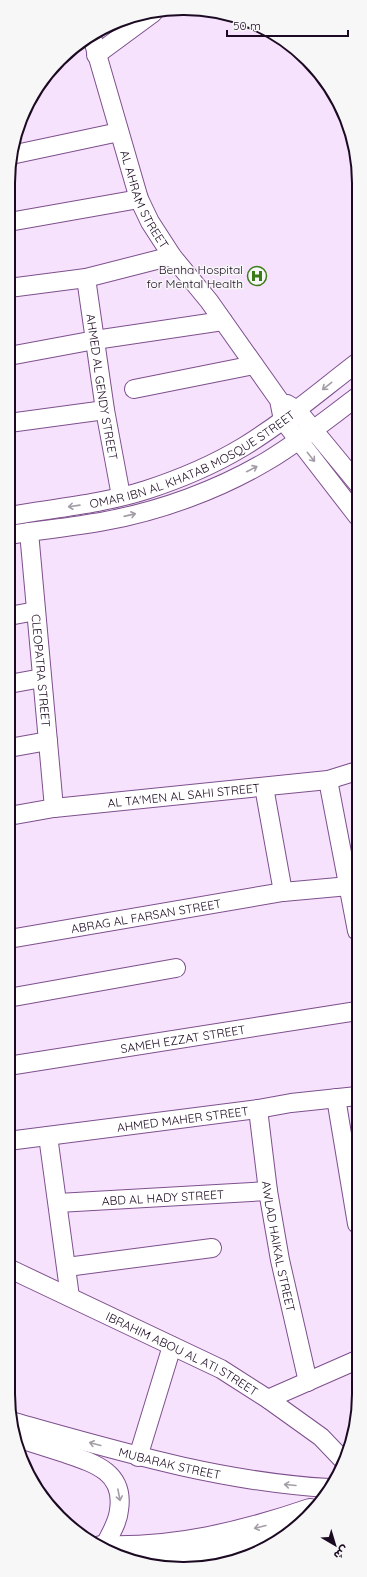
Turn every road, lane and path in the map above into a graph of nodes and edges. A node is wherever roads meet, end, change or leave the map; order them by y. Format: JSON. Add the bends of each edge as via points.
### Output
{"nodes":[{"id":1,"x":143,"y":20,"type":"edge"},
{"id":2,"x":93,"y":41,"type":"edge"},
{"id":3,"x":96,"y":55,"type":"junction"},
{"id":4,"x":119,"y":132,"type":"junction"},
{"id":5,"x":18,"y":154,"type":"edge"},
{"id":6,"x":139,"y":199,"type":"junction"},
{"id":7,"x":15,"y":221,"type":"edge"},
{"id":8,"x":172,"y":256,"type":"junction"},
{"id":9,"x":86,"y":278,"type":"junction"},
{"id":10,"x":15,"y":287,"type":"edge"},
{"id":11,"x":223,"y":321,"type":"junction"},
{"id":12,"x":95,"y":340,"type":"junction"},
{"id":13,"x":15,"y":355,"type":"edge"},
{"id":14,"x":254,"y":365,"type":"junction"},
{"id":15,"x":352,"y":367,"type":"edge"},
{"id":16,"x":134,"y":389,"type":"dead end"},
{"id":17,"x":279,"y":400,"type":"junction"},
{"id":18,"x":352,"y":401,"type":"edge"},
{"id":19,"x":105,"y":410,"type":"junction"},
{"id":20,"x":298,"y":410,"type":"junction"},
{"id":21,"x":283,"y":420,"type":"junction"},
{"id":22,"x":15,"y":423,"type":"edge"},
{"id":23,"x":315,"y":429,"type":"junction"},
{"id":24,"x":298,"y":441,"type":"junction"},
{"id":25,"x":352,"y":476,"type":"edge"},
{"id":26,"x":121,"y":496,"type":"junction"},
{"id":27,"x":352,"y":509,"type":"edge"},
{"id":28,"x":15,"y":515,"type":"edge"},
{"id":29,"x":29,"y":532,"type":"junction"},
{"id":30,"x":15,"y":534,"type":"edge"},
{"id":31,"x":36,"y":611,"type":"junction"},
{"id":32,"x":15,"y":615,"type":"edge"},
{"id":33,"x":42,"y":678,"type":"junction"},
{"id":34,"x":15,"y":683,"type":"edge"},
{"id":35,"x":48,"y":741,"type":"junction"},
{"id":36,"x":15,"y":747,"type":"edge"},
{"id":37,"x":352,"y":773,"type":"edge"},
{"id":38,"x":328,"y":780,"type":"junction"},
{"id":39,"x":264,"y":787,"type":"junction"},
{"id":40,"x":54,"y":808,"type":"junction"},
{"id":41,"x":15,"y":815,"type":"edge"},
{"id":42,"x":352,"y":890,"type":"edge"},
{"id":43,"x":283,"y":892,"type":"junction"},
{"id":44,"x":352,"y":895,"type":"edge"},
{"id":45,"x":15,"y":938,"type":"edge"},
{"id":46,"x":176,"y":968,"type":"dead end"},
{"id":47,"x":15,"y":997,"type":"edge"},
{"id":48,"x":352,"y":1012,"type":"edge"},
{"id":49,"x":15,"y":1065,"type":"edge"},
{"id":50,"x":352,"y":1097,"type":"edge"},
{"id":51,"x":336,"y":1098,"type":"junction"},
{"id":52,"x":258,"y":1109,"type":"junction"},
{"id":53,"x":48,"y":1136,"type":"junction"},
{"id":54,"x":15,"y":1141,"type":"edge"},
{"id":55,"x":352,"y":1190,"type":"edge"},
{"id":56,"x":268,"y":1191,"type":"junction"},
{"id":57,"x":58,"y":1203,"type":"junction"},
{"id":58,"x":212,"y":1248,"type":"dead end"},
{"id":59,"x":67,"y":1267,"type":"junction"},
{"id":60,"x":15,"y":1271,"type":"edge"},
{"id":61,"x":70,"y":1297,"type":"junction"},
{"id":62,"x":172,"y":1346,"type":"junction"},
{"id":63,"x":352,"y":1363,"type":"edge"},
{"id":64,"x":308,"y":1382,"type":"junction"},
{"id":65,"x":268,"y":1399,"type":"junction"},
{"id":66,"x":17,"y":1423,"type":"edge"},
{"id":67,"x":22,"y":1440,"type":"edge"},
{"id":68,"x":138,"y":1456,"type":"junction"},
{"id":69,"x":340,"y":1456,"type":"edge"},
{"id":70,"x":324,"y":1487,"type":"edge"},
{"id":71,"x":304,"y":1512,"type":"edge"},
{"id":72,"x":104,"y":1542,"type":"edge"},
{"id":73,"x":261,"y":1543,"type":"edge"},
{"id":74,"x":113,"y":1547,"type":"edge"},
{"id":75,"x":172,"y":1562,"type":"edge"}],
"edges":[{"from":1,"to":3,"type":"street"},
{"from":2,"to":3,"type":"street","name":"AL AHRAM STREET"},
{"from":3,"to":4,"type":"street","name":"AL AHRAM STREET"},
{"from":4,"to":5,"type":"street"},
{"from":4,"to":6,"type":"street","name":"AL AHRAM STREET"},
{"from":6,"to":7,"type":"street"},
{"from":6,"to":8,"type":"street","name":"AL AHRAM STREET","via":[[150,222]]},
{"from":8,"to":9,"type":"street"},
{"from":8,"to":11,"type":"street","name":"AL AHRAM STREET"},
{"from":9,"to":10,"type":"street"},
{"from":9,"to":12,"type":"street","name":"AHMED AL GENDY STREET"},
{"from":11,"to":12,"type":"street"},
{"from":11,"to":14,"type":"street","name":"AL AHRAM STREET"},
{"from":12,"to":13,"type":"street"},
{"from":12,"to":19,"type":"street","name":"AHMED AL GENDY STREET"},
{"from":14,"to":16,"type":"street"},
{"from":14,"to":17,"type":"street","name":"AL AHRAM STREET"},
{"from":15,"to":20,"type":"street","name":"OMAR IBN AL KHATAB MOSQUE STREET","one_way":true},
{"from":17,"to":20,"type":"street"},
{"from":17,"to":21,"type":"street"},
{"from":18,"to":23,"type":"street","name":"OMAR IBN AL KHATAB MOSQUE STREET"},
{"from":19,"to":22,"type":"street"},
{"from":19,"to":26,"type":"street","name":"AHMED AL GENDY STREET"},
{"from":20,"to":21,"type":"street","name":"OMAR IBN AL KHATAB MOSQUE STREET"},
{"from":20,"to":23,"type":"street"},
{"from":21,"to":24,"type":"street"},
{"from":21,"to":26,"type":"street","name":"OMAR IBN AL KHATAB MOSQUE STREET","via":[[243,447],[211,464],[145,490]]},
{"from":23,"to":24,"type":"street","name":"OMAR IBN AL KHATAB MOSQUE STREET"},
{"from":23,"to":25,"type":"street"},
{"from":24,"to":27,"type":"street","one_way":true},
{"from":29,"to":24,"type":"street","name":"OMAR IBN AL KHATAB MOSQUE STREET","one_way":true,"via":[[105,521],[171,504],[235,478]]},
{"from":26,"to":28,"type":"street","name":"OMAR IBN AL KHATAB MOSQUE STREET","one_way":true},
{"from":29,"to":30,"type":"street","name":"OMAR IBN AL KHATAB MOSQUE STREET"},
{"from":29,"to":31,"type":"street","name":"CLEOPATRA STREET"},
{"from":31,"to":32,"type":"street"},
{"from":31,"to":33,"type":"street","name":"CLEOPATRA STREET"},
{"from":33,"to":34,"type":"street"},
{"from":33,"to":35,"type":"street","name":"CLEOPATRA STREET"},
{"from":35,"to":36,"type":"street"},
{"from":35,"to":40,"type":"street","name":"CLEOPATRA STREET"},
{"from":37,"to":38,"type":"street","name":"AL TA'MEN AL SAHI STREET"},
{"from":38,"to":39,"type":"street","name":"AL TA'MEN AL SAHI STREET"},
{"from":38,"to":42,"type":"street"},
{"from":39,"to":40,"type":"street","name":"AL TA'MEN AL SAHI STREET"},
{"from":39,"to":43,"type":"street"},
{"from":40,"to":41,"type":"street","name":"AL TA'MEN AL SAHI STREET"},
{"from":43,"to":44,"type":"street","name":"ABRAG AL FARSAN STREET"},
{"from":43,"to":45,"type":"street","name":"ABRAG AL FARSAN STREET"},
{"from":46,"to":47,"type":"street"},
{"from":48,"to":49,"type":"street","name":"SAMEH EZZAT STREET"},
{"from":50,"to":51,"type":"street","name":"AHMED MAHER STREET"},
{"from":51,"to":52,"type":"street","name":"AHMED MAHER STREET"},
{"from":51,"to":55,"type":"street"},
{"from":52,"to":53,"type":"street","name":"AHMED MAHER STREET"},
{"from":52,"to":56,"type":"street","name":"AWLAD HAIKAL STREET"},
{"from":53,"to":54,"type":"street","name":"AHMED MAHER STREET"},
{"from":53,"to":57,"type":"street"},
{"from":56,"to":57,"type":"street","name":"ABD AL HADY STREET"},
{"from":56,"to":64,"type":"street","name":"AWLAD HAIKAL STREET","via":[[280,1260]]},
{"from":57,"to":59,"type":"street"},
{"from":58,"to":59,"type":"street"},
{"from":59,"to":61,"type":"street"},
{"from":60,"to":61,"type":"street","name":"IBRAHIM ABOU AL ATI STREET"},
{"from":61,"to":62,"type":"street","name":"IBRAHIM ABOU AL ATI STREET"},
{"from":62,"to":65,"type":"street","name":"IBRAHIM ABOU AL ATI STREET","via":[[221,1369]]},
{"from":62,"to":68,"type":"street"},
{"from":63,"to":64,"type":"street"},
{"from":64,"to":65,"type":"street"},
{"from":65,"to":69,"type":"street","name":"IBRAHIM ABOU AL ATI STREET","via":[[321,1437]]},
{"from":68,"to":66,"type":"street","name":"MUBARAK STREET","one_way":true},
{"from":67,"to":72,"type":"street","name":"MUBARAK STREET","one_way":true,"via":[[88,1461],[100,1466],[110,1475],[117,1486],[119,1512]]},
{"from":70,"to":68,"type":"street","name":"MUBARAK STREET","one_way":true,"via":[[209,1473]]},
{"from":71,"to":74,"type":"main road","one_way":true,"via":[[267,1525],[215,1538],[163,1545]]},
{"from":73,"to":75,"type":"main road","via":[[221,1554]]}]}
